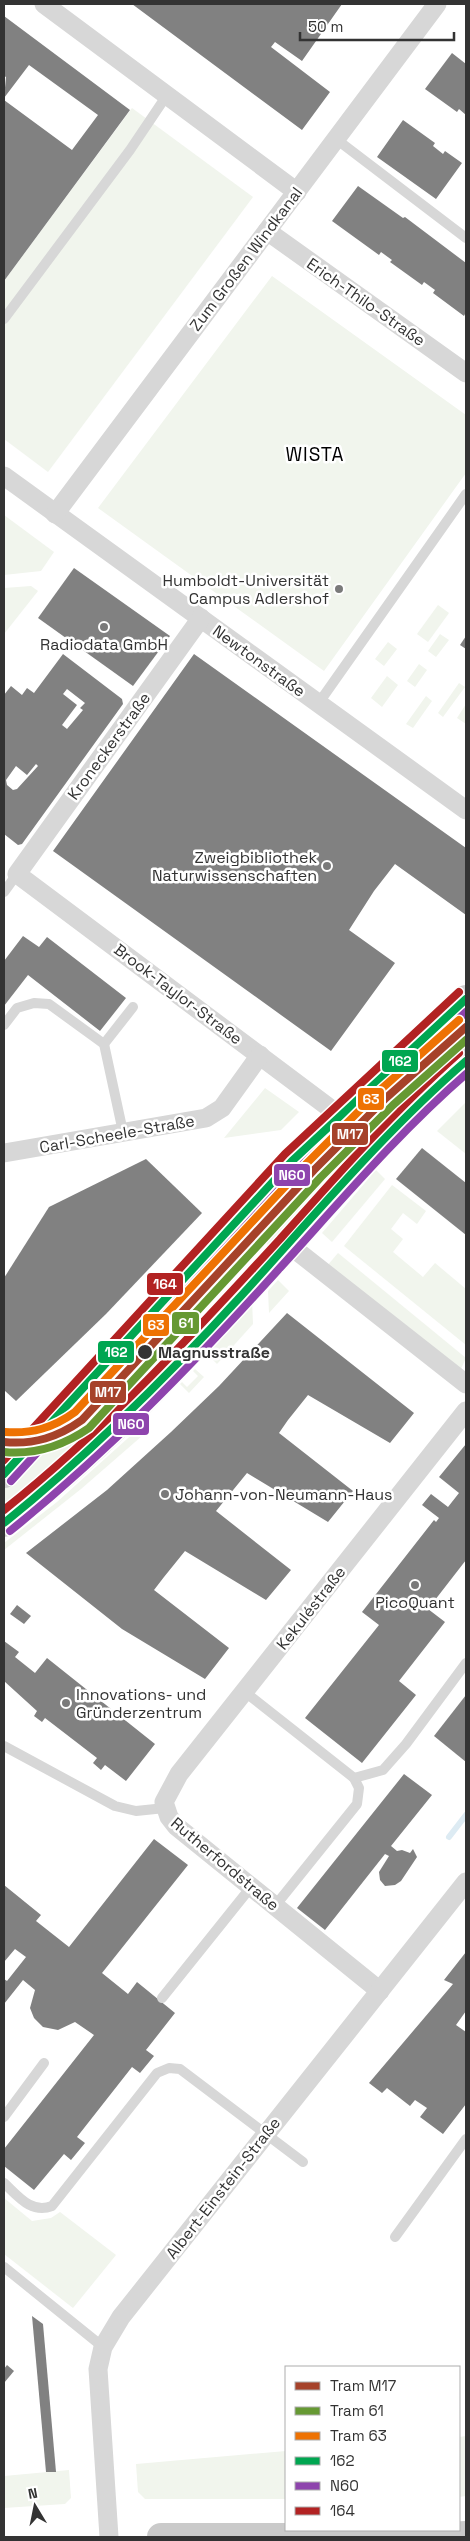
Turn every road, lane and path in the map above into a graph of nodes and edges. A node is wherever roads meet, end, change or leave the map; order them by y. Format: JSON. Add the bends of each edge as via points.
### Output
{"nodes":[{"id":1,"x":44,"y":4,"type":"edge"},
{"id":2,"x":437,"y":4,"type":"edge"},
{"id":3,"x":167,"y":96,"type":"junction"},
{"id":4,"x":336,"y":139,"type":"junction"},
{"id":5,"x":297,"y":192,"type":"junction"},
{"id":6,"x":267,"y":231,"type":"junction"},
{"id":7,"x":466,"y":238,"type":"edge"},
{"id":8,"x":4,"y":319,"type":"edge"},
{"id":9,"x":466,"y":373,"type":"edge"},
{"id":10,"x":4,"y":476,"type":"edge"},
{"id":11,"x":466,"y":494,"type":"edge"},
{"id":12,"x":55,"y":514,"type":"junction"},
{"id":13,"x":200,"y":618,"type":"junction"},
{"id":14,"x":318,"y":704,"type":"junction"},
{"id":15,"x":466,"y":810,"type":"edge"},
{"id":16,"x":17,"y":874,"type":"junction"},
{"id":17,"x":4,"y":892,"type":"edge"},
{"id":18,"x":466,"y":999,"type":"edge"},
{"id":19,"x":133,"y":1007,"type":"dead end"},
{"id":20,"x":4,"y":1025,"type":"edge"},
{"id":21,"x":104,"y":1044,"type":"junction"},
{"id":22,"x":260,"y":1056,"type":"junction"},
{"id":23,"x":466,"y":1061,"type":"edge"},
{"id":24,"x":339,"y":1115,"type":"junction"},
{"id":25,"x":123,"y":1132,"type":"junction"},
{"id":26,"x":4,"y":1153,"type":"edge"},
{"id":27,"x":288,"y":1244,"type":"junction"},
{"id":28,"x":466,"y":1384,"type":"edge"},
{"id":29,"x":466,"y":1411,"type":"edge"},
{"id":30,"x":46,"y":1429,"type":"junction"},
{"id":31,"x":4,"y":1437,"type":"edge"},
{"id":32,"x":4,"y":1474,"type":"edge"},
{"id":33,"x":4,"y":1523,"type":"edge"},
{"id":34,"x":466,"y":1663,"type":"edge"},
{"id":35,"x":245,"y":1692,"type":"junction"},
{"id":36,"x":4,"y":1746,"type":"edge"},
{"id":37,"x":354,"y":1778,"type":"junction"},
{"id":38,"x":165,"y":1808,"type":"junction"},
{"id":39,"x":466,"y":1882,"type":"edge"},
{"id":40,"x":251,"y":1887,"type":"junction"},
{"id":41,"x":275,"y":1906,"type":"junction"},
{"id":42,"x":380,"y":1991,"type":"junction"},
{"id":43,"x":162,"y":1998,"type":"dead end"},
{"id":44,"x":44,"y":2063,"type":"dead end"},
{"id":45,"x":4,"y":2117,"type":"edge"},
{"id":46,"x":267,"y":2133,"type":"junction"},
{"id":47,"x":466,"y":2139,"type":"edge"},
{"id":48,"x":302,"y":2162,"type":"dead end"},
{"id":49,"x":4,"y":2183,"type":"edge"},
{"id":50,"x":395,"y":2237,"type":"dead end"},
{"id":51,"x":4,"y":2267,"type":"edge"},
{"id":52,"x":103,"y":2346,"type":"junction"},
{"id":53,"x":466,"y":2535,"type":"edge"},
{"id":54,"x":110,"y":2537,"type":"edge"},
{"id":55,"x":161,"y":2537,"type":"edge"}],
"edges":[{"from":1,"to":3,"type":"street"},
{"from":2,"to":4,"type":"street","name":"Zum Großen Windkanal"},
{"from":3,"to":5,"type":"street"},
{"from":3,"to":8,"type":"lane"},
{"from":4,"to":5,"type":"street","name":"Zum Großen Windkanal"},
{"from":4,"to":7,"type":"lane"},
{"from":5,"to":6,"type":"street","name":"Zum Großen Windkanal"},
{"from":6,"to":9,"type":"street","name":"Erich-Thilo-Straße"},
{"from":6,"to":12,"type":"street","name":"Zum Großen Windkanal"},
{"from":10,"to":12,"type":"street","name":"Newtonstraße"},
{"from":11,"to":14,"type":"lane"},
{"from":12,"to":13,"type":"street","name":"Newtonstraße"},
{"from":13,"to":14,"type":"street","name":"Newtonstraße"},
{"from":13,"to":16,"type":"street","name":"Kroneckerstraße"},
{"from":14,"to":15,"type":"street","name":"Newtonstraße"},
{"from":16,"to":17,"type":"lane"},
{"from":16,"to":22,"type":"street","name":"Brook-Taylor-Straße"},
{"from":18,"to":24,"type":"main road"},
{"from":19,"to":21,"type":"lane"},
{"from":20,"to":21,"type":"lane","via":[[17,1008],[34,1003],[49,1004]]},
{"from":21,"to":25,"type":"lane"},
{"from":22,"to":24,"type":"street","name":"Brook-Taylor-Straße"},
{"from":22,"to":25,"type":"street","name":"Carl-Scheele-Straße","via":[[222,1108],[206,1118]]},
{"from":23,"to":27,"type":"main road","via":[[402,1119]]},
{"from":24,"to":30,"type":"main road","via":[[292,1161]]},
{"from":25,"to":26,"type":"street","name":"Carl-Scheele-Straße"},
{"from":27,"to":28,"type":"street"},
{"from":27,"to":33,"type":"main road","via":[[139,1406],[58,1480]]},
{"from":29,"to":35,"type":"street","name":"Kekuléstraße"},
{"from":30,"to":31,"type":"street","via":[[26,1438]]},
{"from":30,"to":32,"type":"main road"},
{"from":34,"to":37,"type":"lane","via":[[383,1770]]},
{"from":35,"to":37,"type":"lane"},
{"from":35,"to":38,"type":"street","name":"Kekuléstraße","via":[[179,1774],[167,1794]]},
{"from":36,"to":38,"type":"lane","name":"Rutherfordstraße","via":[[115,1806],[136,1811]]},
{"from":37,"to":41,"type":"lane","via":[[359,1788],[357,1804]]},
{"from":38,"to":40,"type":"street","name":"Rutherfordstraße","via":[[176,1826]]},
{"from":39,"to":42,"type":"street","name":"Albert-Einstein-Straße"},
{"from":40,"to":41,"type":"street","name":"Rutherfordstraße"},
{"from":40,"to":43,"type":"lane"},
{"from":41,"to":42,"type":"street","name":"Rutherfordstraße"},
{"from":42,"to":46,"type":"street","name":"Albert-Einstein-Straße"},
{"from":44,"to":45,"type":"lane"},
{"from":46,"to":48,"type":"lane"},
{"from":46,"to":49,"type":"lane","via":[[180,2069],[169,2068],[157,2072],[52,2206],[42,2210],[31,2206]]},
{"from":46,"to":52,"type":"street","name":"Albert-Einstein-Straße","via":[[121,2317]]},
{"from":47,"to":50,"type":"lane"},
{"from":51,"to":52,"type":"lane"},
{"from":52,"to":54,"type":"street","name":"Albert-Einstein-Straße","via":[[98,2369]]},
{"from":53,"to":55,"type":"main road"}]}
